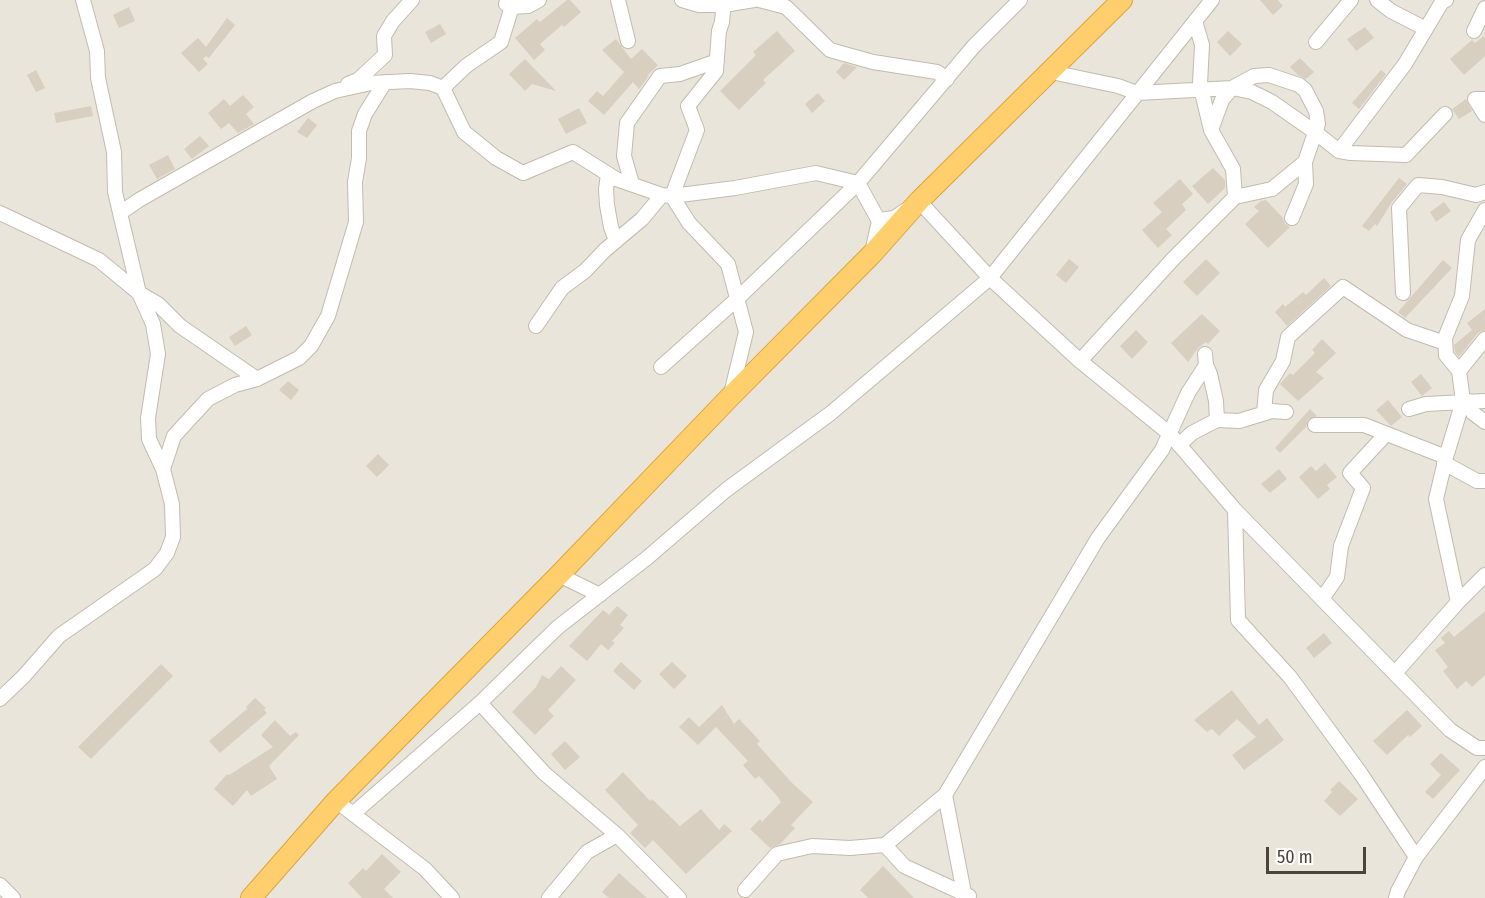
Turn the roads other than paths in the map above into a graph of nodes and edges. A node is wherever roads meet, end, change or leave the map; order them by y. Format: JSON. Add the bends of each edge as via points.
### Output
{"nodes":[{"id":1,"x":83,"y":0,"type":"edge"},
{"id":2,"x":412,"y":0,"type":"edge"},
{"id":3,"x":539,"y":0,"type":"edge"},
{"id":4,"x":618,"y":0,"type":"edge"},
{"id":5,"x":682,"y":0,"type":"edge"},
{"id":6,"x":754,"y":0,"type":"edge"},
{"id":7,"x":759,"y":0,"type":"edge"},
{"id":8,"x":1020,"y":0,"type":"edge"},
{"id":9,"x":1122,"y":0,"type":"edge"},
{"id":10,"x":1212,"y":0,"type":"edge"},
{"id":11,"x":1351,"y":0,"type":"edge"},
{"id":12,"x":1377,"y":0,"type":"edge"},
{"id":13,"x":1446,"y":0,"type":"edge"},
{"id":14,"x":724,"y":2,"type":"edge"},
{"id":15,"x":510,"y":3,"type":"edge"},
{"id":16,"x":787,"y":3,"type":"edge"},
{"id":17,"x":1485,"y":8,"type":"edge"},
{"id":18,"x":1195,"y":21,"type":"junction"},
{"id":19,"x":1426,"y":29,"type":"junction"},
{"id":20,"x":1474,"y":31,"type":"dead end"},
{"id":21,"x":628,"y":41,"type":"dead end"},
{"id":22,"x":1316,"y":42,"type":"dead end"},
{"id":23,"x":717,"y":61,"type":"junction"},
{"id":24,"x":1051,"y":72,"type":"junction"},
{"id":25,"x":947,"y":79,"type":"junction"},
{"id":26,"x":385,"y":82,"type":"junction"},
{"id":27,"x":443,"y":88,"type":"junction"},
{"id":28,"x":1232,"y":88,"type":"junction"},
{"id":29,"x":335,"y":91,"type":"junction"},
{"id":30,"x":1202,"y":91,"type":"junction"},
{"id":31,"x":1137,"y":93,"type":"junction"},
{"id":32,"x":1485,"y":99,"type":"edge"},
{"id":33,"x":1445,"y":114,"type":"dead end"},
{"id":34,"x":1485,"y":115,"type":"edge"},
{"id":35,"x":1211,"y":130,"type":"junction"},
{"id":36,"x":1316,"y":132,"type":"junction"},
{"id":37,"x":1339,"y":151,"type":"junction"},
{"id":38,"x":1305,"y":162,"type":"junction"},
{"id":39,"x":608,"y":174,"type":"junction"},
{"id":40,"x":858,"y":183,"type":"junction"},
{"id":41,"x":632,"y":184,"type":"junction"},
{"id":42,"x":1485,"y":192,"type":"edge"},
{"id":43,"x":667,"y":196,"type":"junction"},
{"id":44,"x":1235,"y":197,"type":"junction"},
{"id":45,"x":919,"y":201,"type":"junction"},
{"id":46,"x":1485,"y":210,"type":"edge"},
{"id":47,"x":0,"y":213,"type":"edge"},
{"id":48,"x":120,"y":213,"type":"junction"},
{"id":49,"x":1292,"y":218,"type":"dead end"},
{"id":50,"x":879,"y":220,"type":"junction"},
{"id":51,"x":616,"y":241,"type":"junction"},
{"id":52,"x":872,"y":254,"type":"junction"},
{"id":53,"x":990,"y":278,"type":"junction"},
{"id":54,"x":139,"y":293,"type":"junction"},
{"id":55,"x":1403,"y":293,"type":"dead end"},
{"id":56,"x":737,"y":299,"type":"junction"},
{"id":57,"x":536,"y":327,"type":"dead end"},
{"id":58,"x":1485,"y":339,"type":"edge"},
{"id":59,"x":1445,"y":343,"type":"junction"},
{"id":60,"x":1080,"y":361,"type":"junction"},
{"id":61,"x":661,"y":367,"type":"dead end"},
{"id":62,"x":1459,"y":371,"type":"junction"},
{"id":63,"x":257,"y":378,"type":"junction"},
{"id":64,"x":730,"y":397,"type":"junction"},
{"id":65,"x":1485,"y":400,"type":"edge"},
{"id":66,"x":1466,"y":401,"type":"junction"},
{"id":67,"x":1409,"y":408,"type":"dead end"},
{"id":68,"x":1286,"y":412,"type":"dead end"},
{"id":69,"x":1264,"y":413,"type":"junction"},
{"id":70,"x":1217,"y":420,"type":"junction"},
{"id":71,"x":1485,"y":422,"type":"edge"},
{"id":72,"x":1316,"y":425,"type":"dead end"},
{"id":73,"x":1386,"y":434,"type":"junction"},
{"id":74,"x":1174,"y":439,"type":"junction"},
{"id":75,"x":1445,"y":460,"type":"junction"},
{"id":76,"x":163,"y":469,"type":"junction"},
{"id":77,"x":1485,"y":481,"type":"edge"},
{"id":78,"x":1235,"y":510,"type":"junction"},
{"id":79,"x":559,"y":575,"type":"junction"},
{"id":80,"x":1485,"y":575,"type":"edge"},
{"id":81,"x":600,"y":595,"type":"junction"},
{"id":82,"x":1322,"y":599,"type":"junction"},
{"id":83,"x":1458,"y":602,"type":"junction"},
{"id":84,"x":1396,"y":672,"type":"junction"},
{"id":85,"x":0,"y":699,"type":"edge"},
{"id":86,"x":480,"y":703,"type":"junction"},
{"id":87,"x":1485,"y":748,"type":"edge"},
{"id":88,"x":1485,"y":767,"type":"edge"},
{"id":89,"x":945,"y":795,"type":"junction"},
{"id":90,"x":336,"y":801,"type":"junction"},
{"id":91,"x":354,"y":813,"type":"junction"},
{"id":92,"x":616,"y":835,"type":"junction"},
{"id":93,"x":885,"y":844,"type":"junction"},
{"id":94,"x":1416,"y":857,"type":"junction"},
{"id":95,"x":0,"y":885,"type":"edge"},
{"id":96,"x":745,"y":890,"type":"dead end"},
{"id":97,"x":1397,"y":895,"type":"edge"},
{"id":98,"x":967,"y":896,"type":"edge"},
{"id":99,"x":13,"y":898,"type":"edge"},
{"id":100,"x":251,"y":898,"type":"edge"},
{"id":101,"x":452,"y":898,"type":"edge"},
{"id":102,"x":549,"y":898,"type":"edge"},
{"id":103,"x":679,"y":898,"type":"edge"},
{"id":104,"x":1385,"y":898,"type":"edge"}],
"edges":[{"from":1,"to":48,"type":"street","via":[[97,51]]},
{"from":2,"to":29,"type":"street","via":[[384,36],[385,56],[358,80]]},
{"from":3,"to":15,"type":"street","via":[[528,6]]},
{"from":4,"to":21,"type":"street"},
{"from":5,"to":14,"type":"street","via":[[699,4]]},
{"from":6,"to":14,"type":"street"},
{"from":7,"to":16,"type":"street"},
{"from":8,"to":25,"type":"street"},
{"from":9,"to":24,"type":"highway"},
{"from":10,"to":18,"type":"street"},
{"from":11,"to":22,"type":"street"},
{"from":12,"to":19,"type":"street"},
{"from":13,"to":19,"type":"street"},
{"from":14,"to":23,"type":"street"},
{"from":15,"to":27,"type":"street","via":[[501,42]]},
{"from":16,"to":25,"type":"street","via":[[830,50],[873,62],[937,72]]},
{"from":17,"to":20,"type":"street"},
{"from":18,"to":30,"type":"street","via":[[1203,45]]},
{"from":18,"to":31,"type":"street"},
{"from":19,"to":37,"type":"street","via":[[1405,64]]},
{"from":23,"to":41,"type":"street","via":[[680,74],[660,76],[627,123],[624,156]]},
{"from":23,"to":43,"type":"street","via":[[716,71],[688,106],[697,130]]},
{"from":24,"to":31,"type":"street"},
{"from":24,"to":45,"type":"highway"},
{"from":25,"to":40,"type":"street"},
{"from":26,"to":27,"type":"street","via":[[430,83]]},
{"from":26,"to":29,"type":"street"},
{"from":26,"to":63,"type":"street","via":[[364,114],[359,131],[356,222],[328,316],[311,346],[299,358]]},
{"from":27,"to":39,"type":"street","via":[[464,132],[496,158],[523,173],[573,152]]},
{"from":28,"to":30,"type":"street"},
{"from":28,"to":35,"type":"street","via":[[1222,100]]},
{"from":28,"to":36,"type":"street","via":[[1272,102]]},
{"from":28,"to":36,"type":"street","via":[[1261,75],[1299,86],[1318,115]]},
{"from":29,"to":48,"type":"street"},
{"from":30,"to":31,"type":"street"},
{"from":30,"to":35,"type":"street"},
{"from":31,"to":53,"type":"street"},
{"from":32,"to":34,"type":"street","via":[[1475,99]]},
{"from":33,"to":37,"type":"street","via":[[1406,155]]},
{"from":35,"to":44,"type":"street","via":[[1233,169]]},
{"from":36,"to":37,"type":"street"},
{"from":36,"to":38,"type":"street"},
{"from":38,"to":44,"type":"street","via":[[1272,189]]},
{"from":38,"to":49,"type":"street","via":[[1306,184]]},
{"from":39,"to":41,"type":"street"},
{"from":39,"to":51,"type":"street","via":[[607,205]]},
{"from":40,"to":43,"type":"street","via":[[816,173]]},
{"from":40,"to":50,"type":"street"},
{"from":40,"to":56,"type":"street"},
{"from":41,"to":43,"type":"street"},
{"from":42,"to":55,"type":"street","via":[[1476,195],[1418,185],[1399,208]]},
{"from":43,"to":51,"type":"street"},
{"from":43,"to":56,"type":"street","via":[[728,264]]},
{"from":44,"to":60,"type":"street"},
{"from":45,"to":50,"type":"street","via":[[894,218]]},
{"from":45,"to":52,"type":"highway"},
{"from":45,"to":53,"type":"street"},
{"from":46,"to":59,"type":"street","via":[[1468,240],[1462,296]]},
{"from":47,"to":54,"type":"street","via":[[99,260]]},
{"from":48,"to":54,"type":"street"},
{"from":50,"to":52,"type":"street"},
{"from":51,"to":57,"type":"street","via":[[562,288]]},
{"from":52,"to":64,"type":"highway"},
{"from":53,"to":60,"type":"street"},
{"from":53,"to":81,"type":"street","via":[[831,413],[726,490]]},
{"from":54,"to":63,"type":"street"},
{"from":54,"to":76,"type":"street","via":[[153,324],[158,354],[147,418],[149,439]]},
{"from":56,"to":61,"type":"street"},
{"from":56,"to":64,"type":"street","via":[[746,332]]},
{"from":58,"to":62,"type":"street"},
{"from":59,"to":62,"type":"street","via":[[1446,355]]},
{"from":59,"to":69,"type":"street","via":[[1407,330],[1343,287],[1288,337],[1283,361],[1266,390]]},
{"from":60,"to":74,"type":"street"},
{"from":62,"to":66,"type":"street"},
{"from":63,"to":76,"type":"street","via":[[208,399],[174,436]]},
{"from":64,"to":79,"type":"highway"},
{"from":65,"to":66,"type":"street"},
{"from":66,"to":67,"type":"street"},
{"from":66,"to":71,"type":"street"},
{"from":66,"to":75,"type":"street"},
{"from":68,"to":69,"type":"street"},
{"from":69,"to":70,"type":"street","via":[[1239,421]]},
{"from":70,"to":74,"type":"street"},
{"from":70,"to":74,"type":"street","via":[[1206,359],[1188,393]]},
{"from":72,"to":73,"type":"street","via":[[1364,425]]},
{"from":73,"to":75,"type":"street"},
{"from":73,"to":82,"type":"street","via":[[1350,473],[1363,488],[1341,546],[1337,577]]},
{"from":74,"to":78,"type":"street"},
{"from":74,"to":89,"type":"street","via":[[1098,538]]},
{"from":75,"to":77,"type":"street","via":[[1477,481]]},
{"from":75,"to":83,"type":"street","via":[[1436,503]]},
{"from":76,"to":85,"type":"street","via":[[173,519],[173,537],[167,554],[154,569],[59,636]]},
{"from":78,"to":82,"type":"street"},
{"from":78,"to":94,"type":"street","via":[[1238,620],[1290,677]]},
{"from":79,"to":81,"type":"street"},
{"from":79,"to":90,"type":"highway"},
{"from":80,"to":83,"type":"street"},
{"from":81,"to":86,"type":"street","via":[[558,627]]},
{"from":82,"to":84,"type":"street"},
{"from":83,"to":84,"type":"street"},
{"from":84,"to":87,"type":"street","via":[[1450,730],[1477,748]]},
{"from":86,"to":91,"type":"street"},
{"from":86,"to":92,"type":"street","via":[[544,773]]},
{"from":88,"to":94,"type":"street"},
{"from":89,"to":93,"type":"street"},
{"from":89,"to":98,"type":"street"},
{"from":90,"to":91,"type":"street"},
{"from":90,"to":100,"type":"highway"},
{"from":91,"to":101,"type":"street","via":[[425,869]]},
{"from":92,"to":102,"type":"street","via":[[587,852]]},
{"from":92,"to":103,"type":"street"},
{"from":93,"to":96,"type":"street","via":[[850,848],[812,846],[777,854]]},
{"from":93,"to":98,"type":"street","via":[[904,866]]},
{"from":94,"to":97,"type":"street"},
{"from":95,"to":99,"type":"street"},
{"from":97,"to":104,"type":"street"}]}
